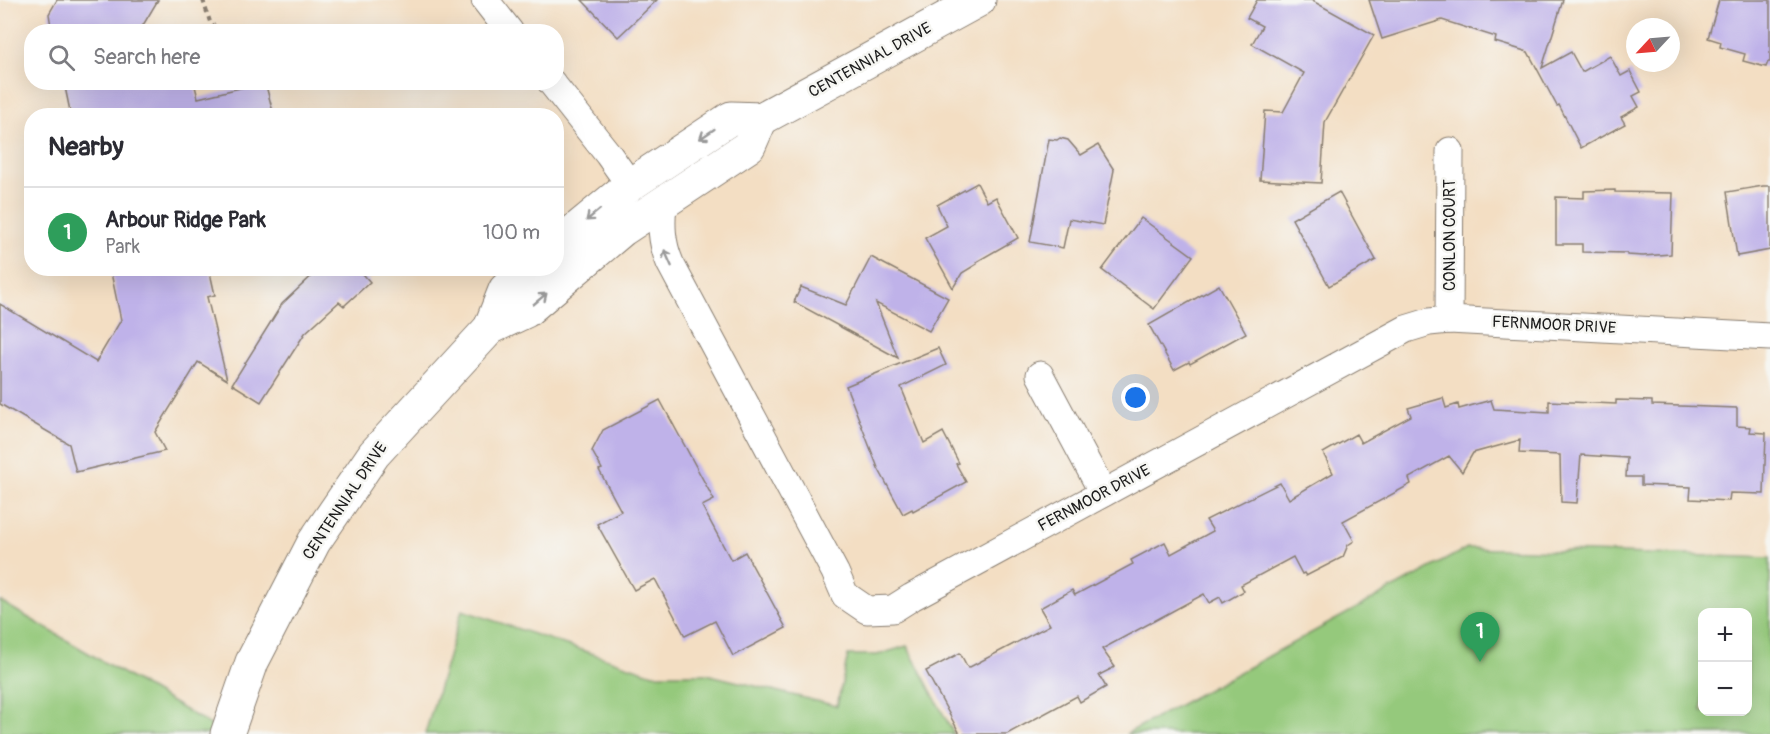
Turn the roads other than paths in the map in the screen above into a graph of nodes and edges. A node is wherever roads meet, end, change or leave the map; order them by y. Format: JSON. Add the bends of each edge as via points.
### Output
{"nodes":[{"id":1,"x":484,"y":0,"type":"edge"},
{"id":2,"x":980,"y":0,"type":"edge"},
{"id":3,"x":504,"y":24,"type":"edge"},
{"id":4,"x":557,"y":90,"type":"edge"},
{"id":5,"x":761,"y":119,"type":"junction"},
{"id":6,"x":1450,"y":151,"type":"dead end"},
{"id":7,"x":630,"y":185,"type":"junction"},
{"id":8,"x":663,"y":202,"type":"junction"},
{"id":9,"x":564,"y":239,"type":"edge"},
{"id":10,"x":522,"y":276,"type":"edge"},
{"id":11,"x":1449,"y":320,"type":"junction"},
{"id":12,"x":490,"y":328,"type":"junction"},
{"id":13,"x":1770,"y":337,"type":"edge"},
{"id":14,"x":1040,"y":375,"type":"dead end"},
{"id":15,"x":1103,"y":493,"type":"junction"},
{"id":16,"x":227,"y":734,"type":"edge"}],
"edges":[{"from":1,"to":3,"type":"street"},
{"from":2,"to":5,"type":"main road","name":"CENTENNIAL DRIVE"},
{"from":4,"to":7,"type":"street"},
{"from":5,"to":7,"type":"main road","one_way":true,"via":[[731,118]]},
{"from":5,"to":8,"type":"main road","name":"CENTENNIAL DRIVE","via":[[749,146]]},
{"from":6,"to":11,"type":"street","name":"CONLON COURT"},
{"from":7,"to":9,"type":"main road","one_way":true},
{"from":12,"to":8,"type":"main road","name":"CENTENNIAL DRIVE","one_way":true,"via":[[526,311],[622,230]]},
{"from":15,"to":8,"type":"street","name":"FERNMOOR DRIVE","one_way":true,"via":[[893,609],[867,610],[845,595],[664,248]]},
{"from":10,"to":12,"type":"main road","name":"CENTENNIAL DRIVE","via":[[505,290]]},
{"from":11,"to":13,"type":"street","name":"FERNMOOR DRIVE"},
{"from":11,"to":15,"type":"street","name":"FERNMOOR DRIVE","via":[[1406,329]]},
{"from":12,"to":16,"type":"main road","name":"CENTENNIAL DRIVE","via":[[374,454],[314,542],[252,662]]},
{"from":14,"to":15,"type":"street"}]}
